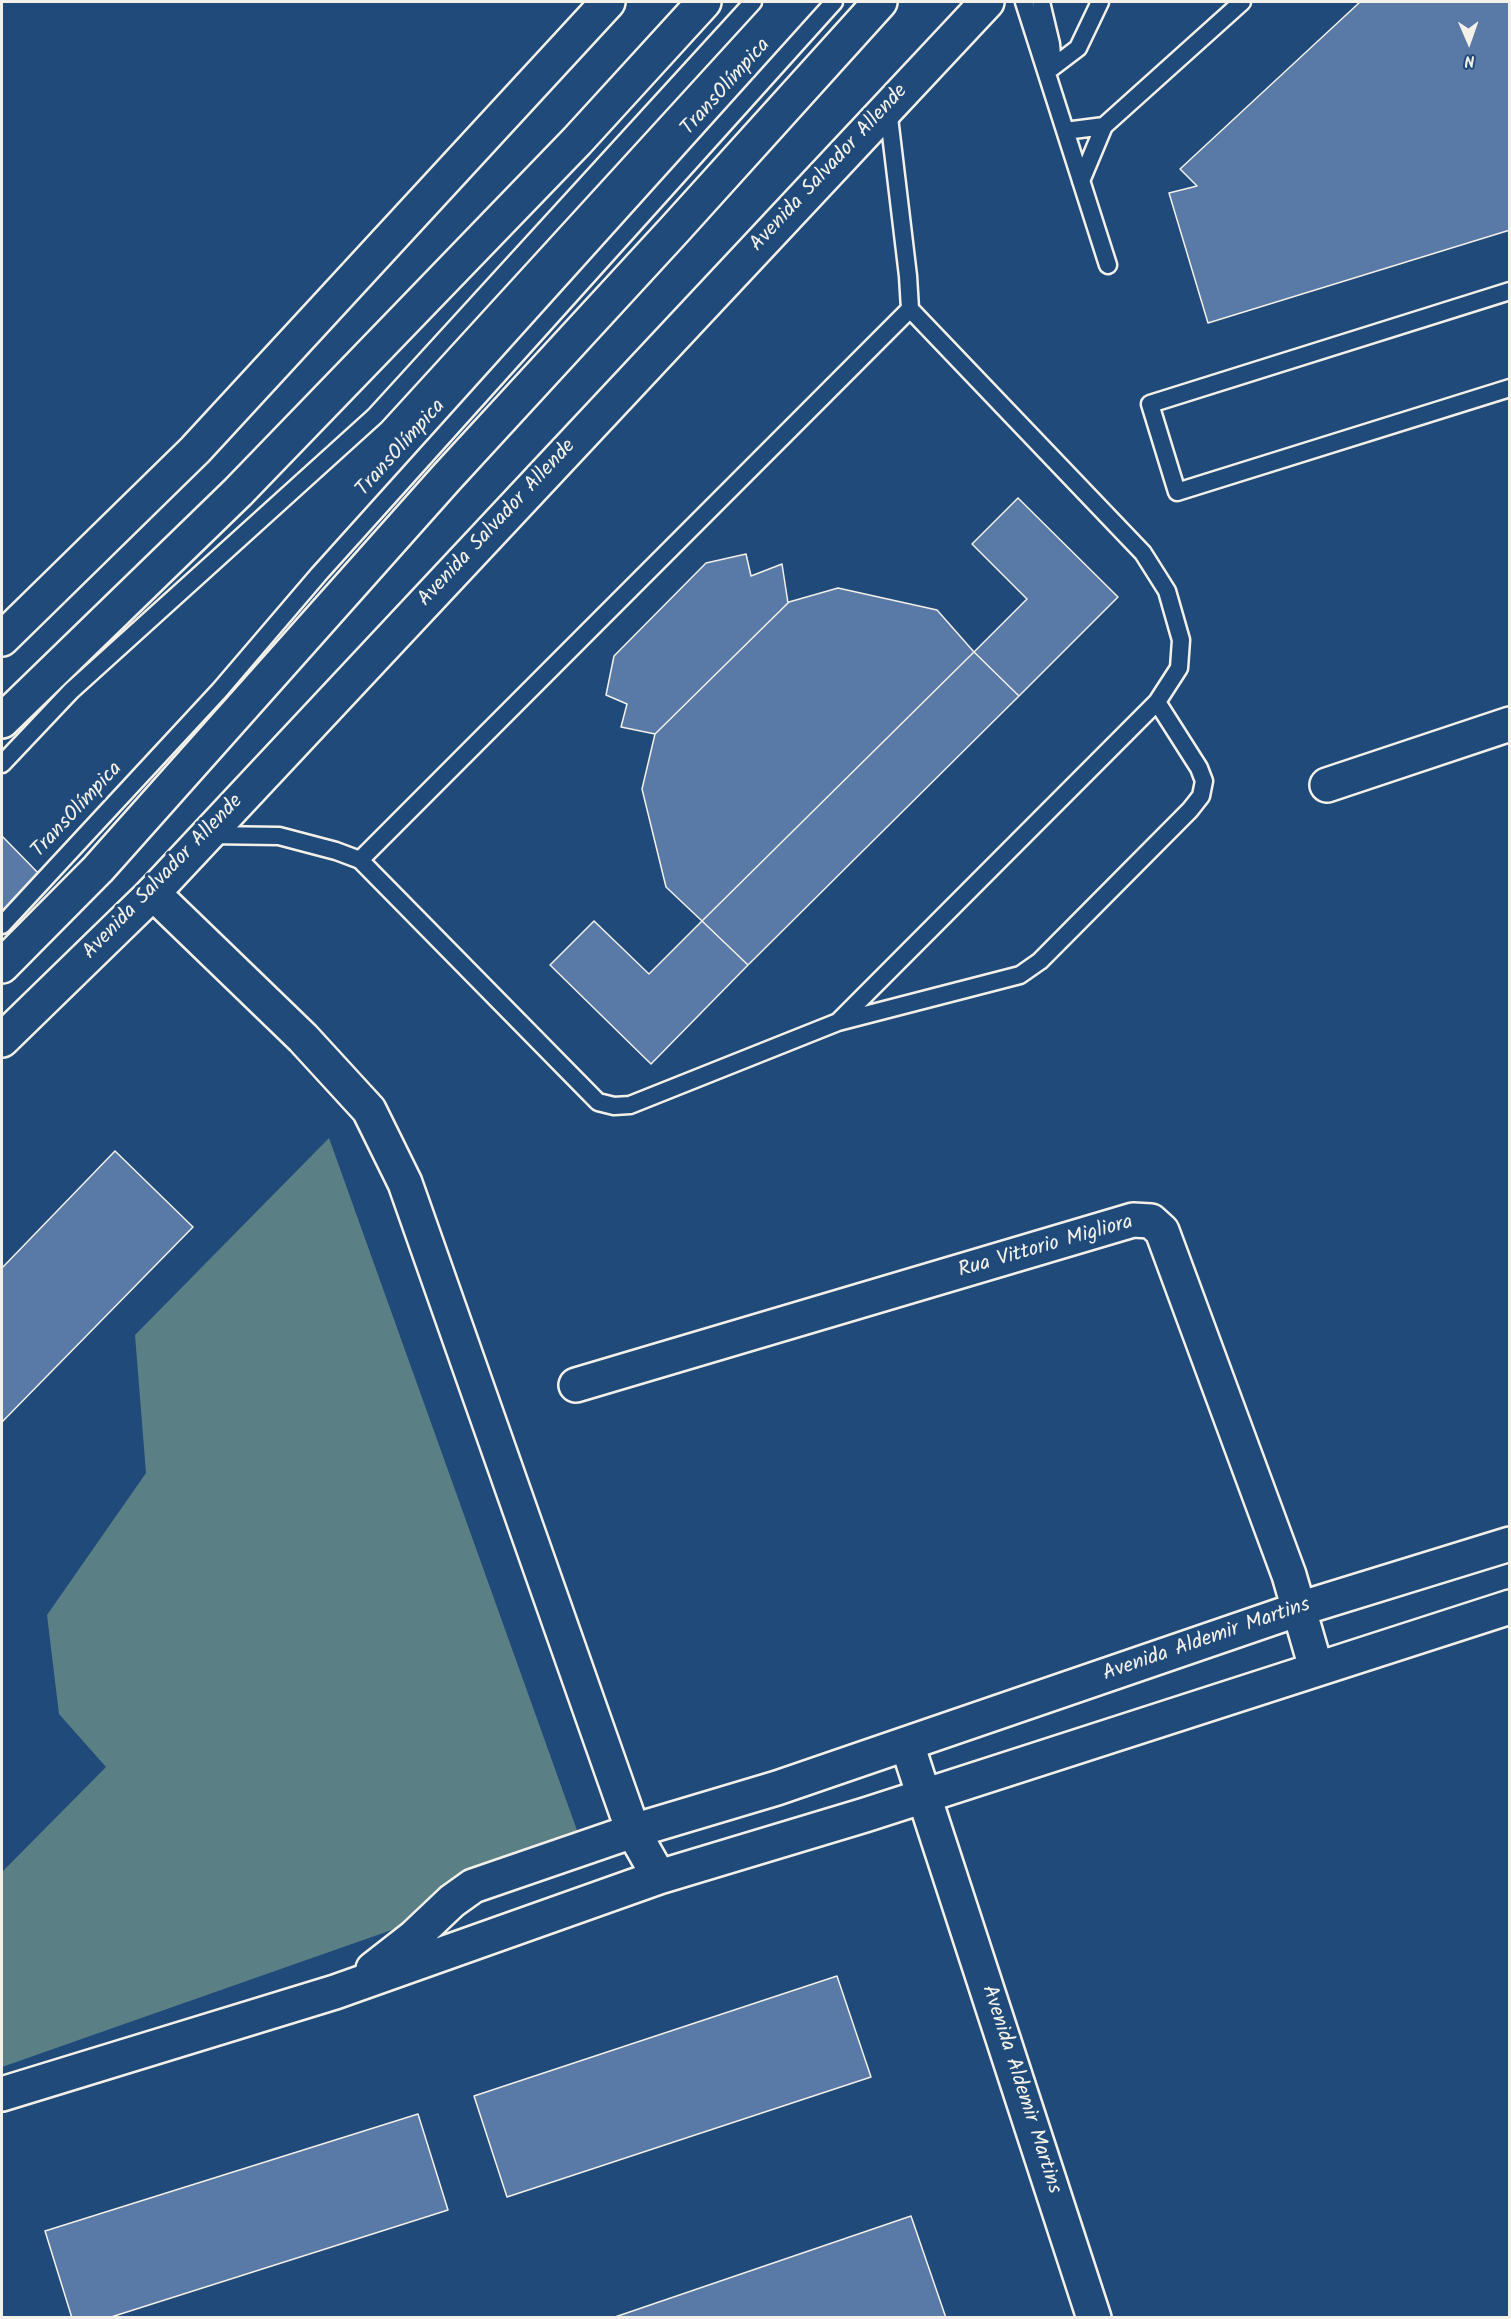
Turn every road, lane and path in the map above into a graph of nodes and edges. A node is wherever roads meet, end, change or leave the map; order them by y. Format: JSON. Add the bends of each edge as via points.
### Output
{"nodes":[{"id":1,"x":608,"y":2,"type":"edge"},
{"id":2,"x":704,"y":2,"type":"edge"},
{"id":3,"x":753,"y":2,"type":"edge"},
{"id":4,"x":834,"y":2,"type":"edge"},
{"id":5,"x":880,"y":2,"type":"edge"},
{"id":6,"x":987,"y":2,"type":"edge"},
{"id":7,"x":1024,"y":2,"type":"edge"},
{"id":8,"x":1041,"y":2,"type":"edge"},
{"id":9,"x":1100,"y":2,"type":"edge"},
{"id":10,"x":1242,"y":2,"type":"edge"},
{"id":11,"x":887,"y":107,"type":"junction"},
{"id":12,"x":1104,"y":126,"type":"junction"},
{"id":13,"x":1065,"y":131,"type":"junction"},
{"id":14,"x":1081,"y":181,"type":"junction"},
{"id":15,"x":1108,"y":265,"type":"dead end"},
{"id":16,"x":1509,"y":291,"type":"edge"},
{"id":17,"x":910,"y":309,"type":"junction"},
{"id":18,"x":1509,"y":388,"type":"edge"},
{"id":19,"x":2,"y":639,"type":"edge"},
{"id":20,"x":1157,"y":702,"type":"junction"},
{"id":21,"x":2,"y":721,"type":"edge"},
{"id":22,"x":1509,"y":724,"type":"edge"},
{"id":23,"x":2,"y":764,"type":"edge"},
{"id":24,"x":1327,"y":785,"type":"dead end"},
{"id":25,"x":207,"y":836,"type":"junction"},
{"id":26,"x":360,"y":860,"type":"junction"},
{"id":27,"x":153,"y":893,"type":"junction"},
{"id":28,"x":2,"y":925,"type":"edge"},
{"id":29,"x":2,"y":966,"type":"edge"},
{"id":30,"x":838,"y":1022,"type":"junction"},
{"id":31,"x":2,"y":1040,"type":"edge"},
{"id":32,"x":576,"y":1385,"type":"dead end"},
{"id":33,"x":1509,"y":1544,"type":"edge"},
{"id":34,"x":1509,"y":1607,"type":"edge"},
{"id":35,"x":1299,"y":1609,"type":"junction"},
{"id":36,"x":1316,"y":1668,"type":"junction"},
{"id":37,"x":907,"y":1744,"type":"junction"},
{"id":38,"x":924,"y":1794,"type":"junction"},
{"id":39,"x":633,"y":1831,"type":"junction"},
{"id":40,"x":659,"y":1877,"type":"junction"},
{"id":41,"x":335,"y":1992,"type":"junction"},
{"id":42,"x":2,"y":2094,"type":"edge"},
{"id":43,"x":1094,"y":2318,"type":"edge"}],
"edges":[{"from":1,"to":19,"type":"main road","via":[[195,450]]},
{"from":2,"to":21,"type":"main road","via":[[578,141],[238,492]]},
{"from":3,"to":23,"type":"lane","name":"TransOlímpica","via":[[375,416],[112,653]]},
{"from":4,"to":28,"type":"lane","name":"TransOlímpica","via":[[319,574],[219,691]]},
{"from":5,"to":29,"type":"main road","via":[[446,478],[105,860]]},
{"from":6,"to":11,"type":"main road","name":"Avenida Salvador Allende"},
{"from":7,"to":13,"type":"lane"},
{"from":8,"to":9,"type":"lane","via":[[1053,67],[1078,48]]},
{"from":10,"to":12,"type":"lane"},
{"from":11,"to":17,"type":"lane"},
{"from":11,"to":25,"type":"main road","name":"Avenida Salvador Allende"},
{"from":12,"to":13,"type":"lane"},
{"from":12,"to":14,"type":"lane"},
{"from":13,"to":14,"type":"lane"},
{"from":14,"to":15,"type":"lane"},
{"from":16,"to":18,"type":"lane","via":[[1150,404],[1177,492]]},
{"from":17,"to":20,"type":"lane","via":[[1143,553],[1167,591],[1181,640],[1179,668]]},
{"from":17,"to":26,"type":"lane"},
{"from":20,"to":30,"type":"lane"},
{"from":20,"to":30,"type":"lane","via":[[1204,781],[1201,796],[1174,827],[1040,961],[1020,975]]},
{"from":22,"to":24,"type":"main road"},
{"from":25,"to":26,"type":"lane","via":[[279,836]]},
{"from":25,"to":27,"type":"main road","name":"Avenida Salvador Allende"},
{"from":26,"to":30,"type":"lane","via":[[598,1102],[630,1105]]},
{"from":27,"to":31,"type":"main road","name":"Avenida Salvador Allende"},
{"from":27,"to":39,"type":"main road","via":[[303,1038],[369,1110],[405,1184]]},
{"from":32,"to":35,"type":"main road","name":"Rua Vittorio Migliora","via":[[1133,1220],[1151,1221],[1162,1231]]},
{"from":33,"to":35,"type":"main road","name":"Avenida Aldemir Martins"},
{"from":34,"to":36,"type":"main road"},
{"from":35,"to":36,"type":"main road","name":"Rua Vittorio Migliora"},
{"from":35,"to":37,"type":"main road","name":"Avenida Aldemir Martins"},
{"from":36,"to":38,"type":"main road"},
{"from":37,"to":38,"type":"main road","name":"Avenida Aldemir Martins"},
{"from":37,"to":39,"type":"main road","name":"Avenida Aldemir Martins"},
{"from":38,"to":40,"type":"main road"},
{"from":38,"to":43,"type":"main road","name":"Avenida Aldemir Martins"},
{"from":39,"to":40,"type":"main road"},
{"from":39,"to":41,"type":"main road","name":"Avenida Aldemir Martins","via":[[473,1886],[378,1966]]},
{"from":40,"to":41,"type":"main road"},
{"from":41,"to":42,"type":"main road"}]}
